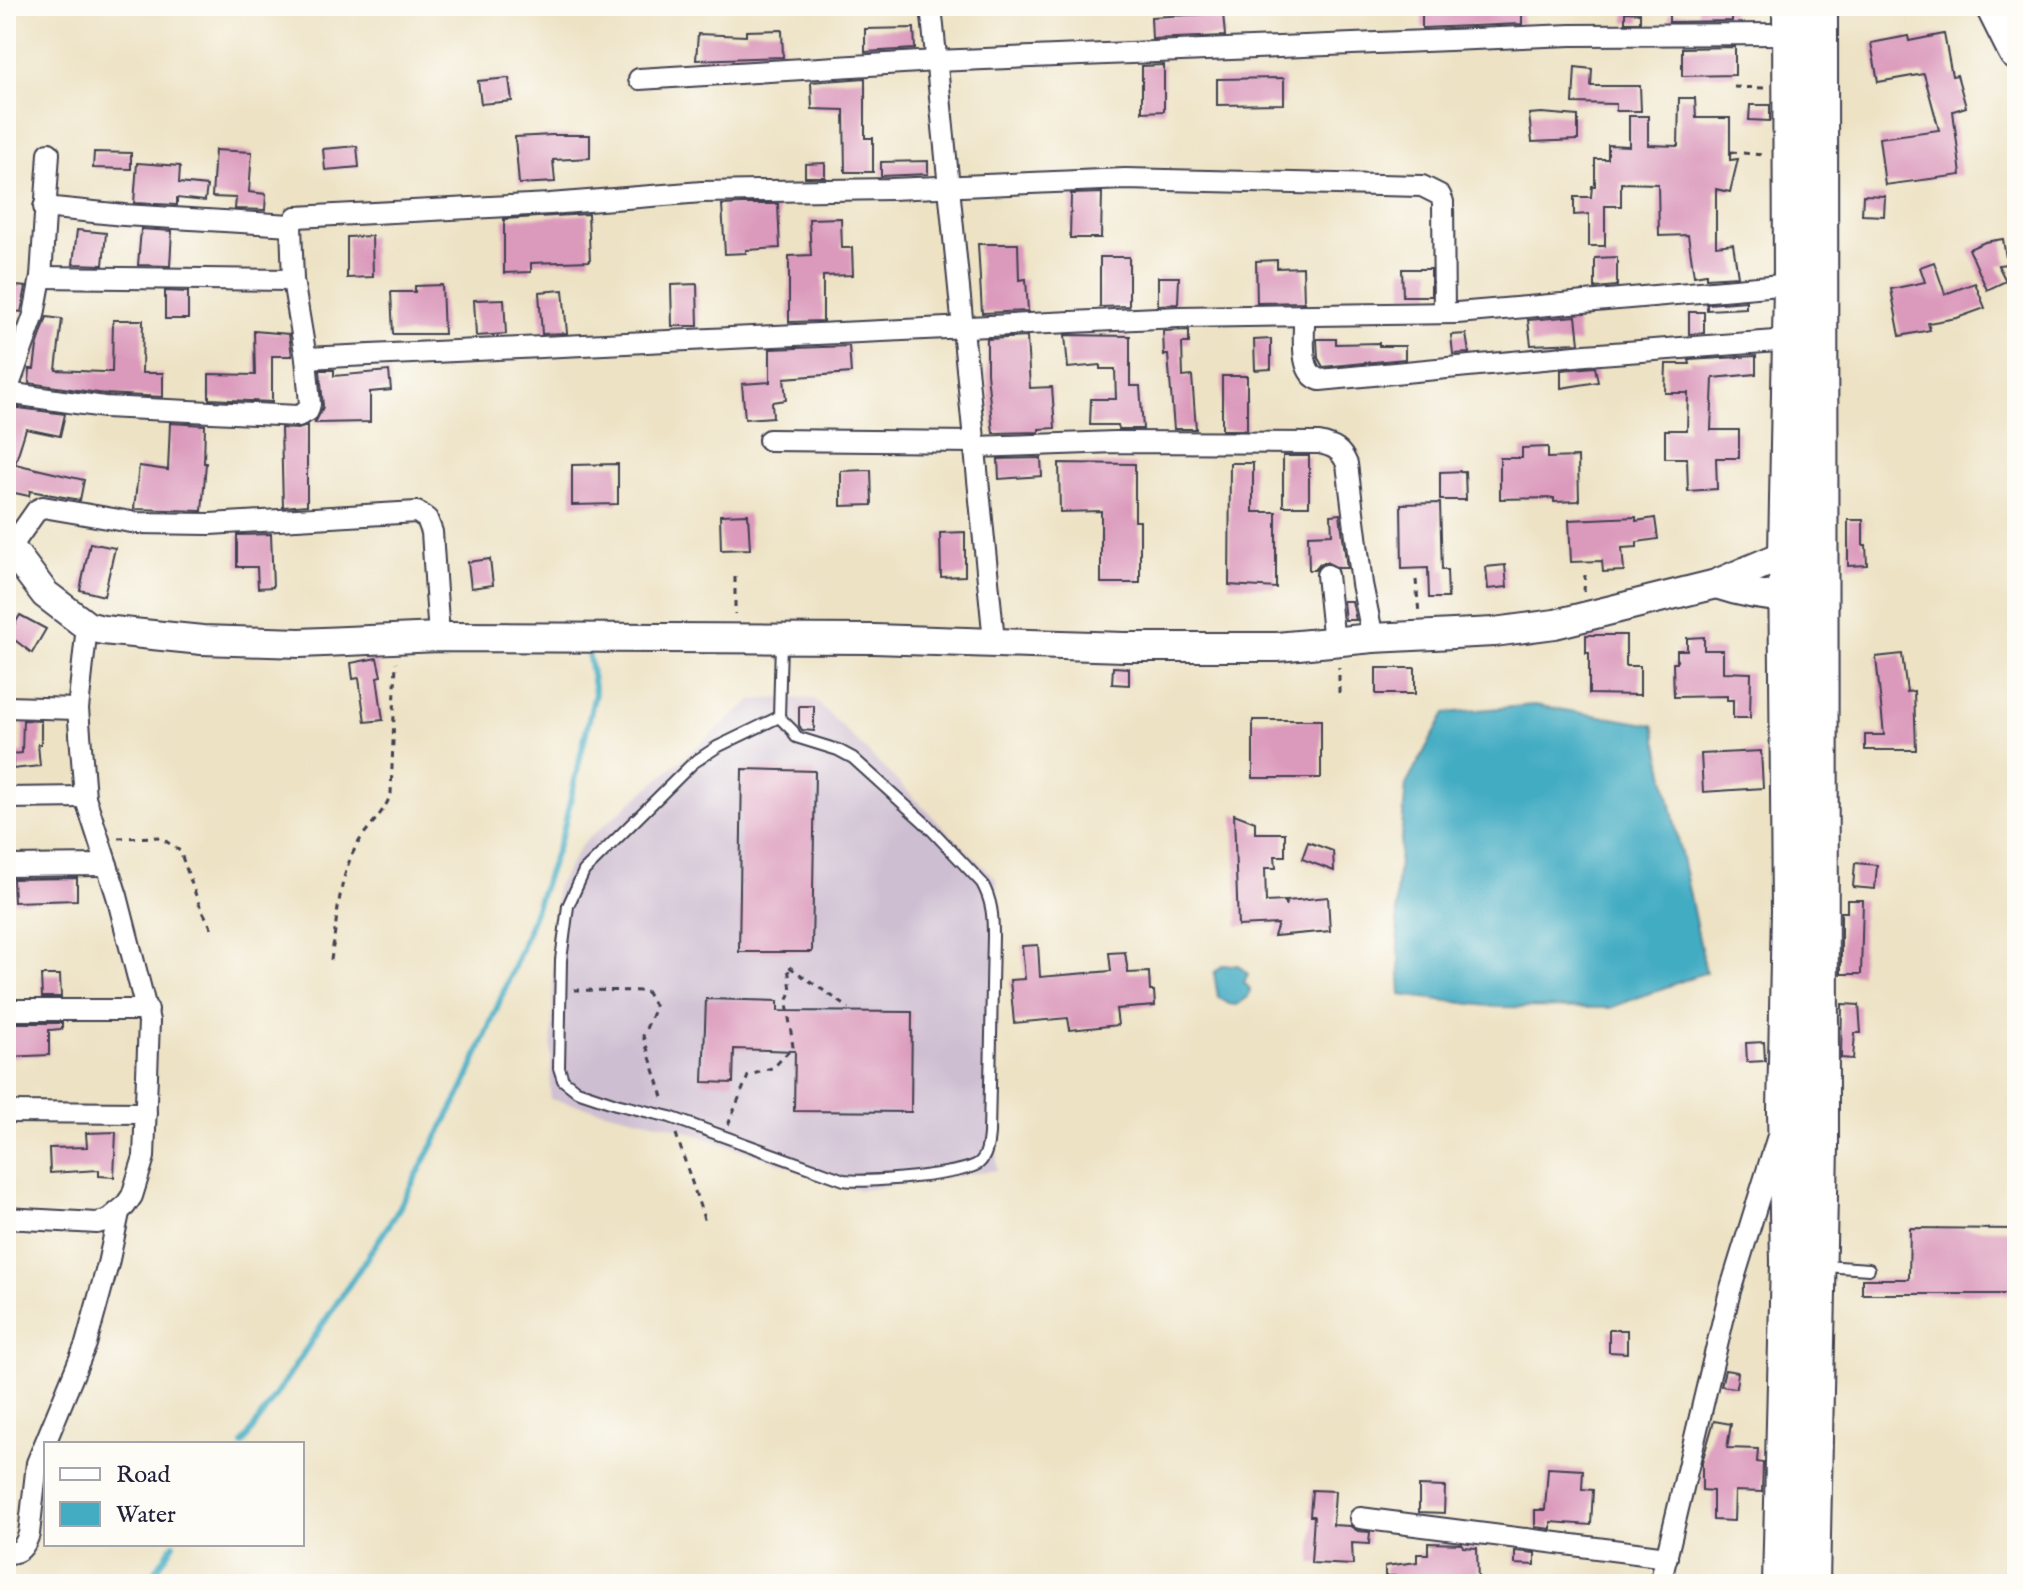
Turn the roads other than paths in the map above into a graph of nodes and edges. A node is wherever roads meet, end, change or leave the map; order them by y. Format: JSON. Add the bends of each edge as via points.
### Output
{"nodes":[{"id":1,"x":931,"y":6,"type":"edge"},
{"id":2,"x":1819,"y":6,"type":"edge"},
{"id":3,"x":1994,"y":6,"type":"edge"},
{"id":4,"x":1792,"y":20,"type":"edge"},
{"id":5,"x":2017,"y":52,"type":"edge"},
{"id":6,"x":936,"y":61,"type":"junction"},
{"id":7,"x":639,"y":79,"type":"dead end"},
{"id":8,"x":49,"y":153,"type":"dead end"},
{"id":9,"x":948,"y":186,"type":"junction"},
{"id":10,"x":44,"y":207,"type":"junction"},
{"id":11,"x":291,"y":225,"type":"junction"},
{"id":12,"x":41,"y":277,"type":"junction"},
{"id":13,"x":293,"y":280,"type":"junction"},
{"id":14,"x":1792,"y":284,"type":"junction"},
{"id":15,"x":1444,"y":313,"type":"junction"},
{"id":16,"x":1304,"y":315,"type":"junction"},
{"id":17,"x":963,"y":329,"type":"junction"},
{"id":18,"x":1791,"y":340,"type":"junction"},
{"id":19,"x":306,"y":358,"type":"junction"},
{"id":20,"x":6,"y":393,"type":"edge"},
{"id":21,"x":769,"y":440,"type":"dead end"},
{"id":22,"x":975,"y":444,"type":"junction"},
{"id":23,"x":8,"y":544,"type":"edge"},
{"id":24,"x":1804,"y":553,"type":"junction"},
{"id":25,"x":1327,"y":575,"type":"dead end"},
{"id":26,"x":1716,"y":584,"type":"junction"},
{"id":27,"x":1804,"y":597,"type":"junction"},
{"id":28,"x":87,"y":626,"type":"junction"},
{"id":29,"x":439,"y":637,"type":"junction"},
{"id":30,"x":781,"y":638,"type":"junction"},
{"id":31,"x":1373,"y":638,"type":"junction"},
{"id":32,"x":994,"y":641,"type":"junction"},
{"id":33,"x":1337,"y":643,"type":"junction"},
{"id":34,"x":6,"y":707,"type":"edge"},
{"id":35,"x":78,"y":709,"type":"junction"},
{"id":36,"x":779,"y":717,"type":"junction"},
{"id":37,"x":85,"y":797,"type":"junction"},
{"id":38,"x":6,"y":798,"type":"edge"},
{"id":39,"x":107,"y":865,"type":"junction"},
{"id":40,"x":6,"y":866,"type":"edge"},
{"id":41,"x":6,"y":1010,"type":"edge"},
{"id":42,"x":148,"y":1010,"type":"junction"},
{"id":43,"x":1786,"y":1111,"type":"junction"},
{"id":44,"x":6,"y":1112,"type":"edge"},
{"id":45,"x":146,"y":1113,"type":"junction"},
{"id":46,"x":119,"y":1213,"type":"junction"},
{"id":47,"x":6,"y":1218,"type":"edge"},
{"id":48,"x":1818,"y":1266,"type":"junction"},
{"id":49,"x":1869,"y":1269,"type":"dead end"},
{"id":50,"x":46,"y":1442,"type":"edge"},
{"id":51,"x":44,"y":1446,"type":"edge"},
{"id":52,"x":1360,"y":1518,"type":"dead end"},
{"id":53,"x":6,"y":1553,"type":"edge"},
{"id":54,"x":1667,"y":1557,"type":"junction"},
{"id":55,"x":1660,"y":1584,"type":"edge"},
{"id":56,"x":1781,"y":1584,"type":"edge"},
{"id":57,"x":1811,"y":1584,"type":"edge"}],
"edges":[{"from":1,"to":6,"type":"street"},
{"from":2,"to":24,"type":"highway"},
{"from":3,"to":5,"type":"highway"},
{"from":4,"to":6,"type":"street","via":[[1260,50]]},
{"from":4,"to":14,"type":"highway"},
{"from":6,"to":7,"type":"street"},
{"from":6,"to":9,"type":"street"},
{"from":8,"to":10,"type":"street"},
{"from":9,"to":11,"type":"street","via":[[702,192],[300,216]]},
{"from":9,"to":15,"type":"street","via":[[1125,179],[1422,186],[1443,202]]},
{"from":9,"to":17,"type":"street"},
{"from":10,"to":11,"type":"street"},
{"from":10,"to":12,"type":"street"},
{"from":11,"to":13,"type":"street"},
{"from":12,"to":13,"type":"street"},
{"from":12,"to":20,"type":"street","via":[[34,315]]},
{"from":13,"to":19,"type":"street"},
{"from":14,"to":15,"type":"street"},
{"from":14,"to":18,"type":"highway"},
{"from":15,"to":16,"type":"street"},
{"from":16,"to":17,"type":"street"},
{"from":16,"to":18,"type":"street","via":[[1308,371],[1320,380]]},
{"from":17,"to":19,"type":"street"},
{"from":17,"to":22,"type":"street"},
{"from":18,"to":24,"type":"highway"},
{"from":19,"to":20,"type":"street","via":[[310,404],[298,416],[104,407]]},
{"from":21,"to":22,"type":"street"},
{"from":22,"to":31,"type":"street","via":[[1334,447],[1347,464]]},
{"from":22,"to":32,"type":"street"},
{"from":23,"to":28,"type":"main road","via":[[45,594]]},
{"from":23,"to":29,"type":"street","via":[[43,507],[137,523],[210,524],[417,512],[432,532]]},
{"from":24,"to":26,"type":"main road"},
{"from":24,"to":27,"type":"highway"},
{"from":25,"to":33,"type":"street"},
{"from":26,"to":27,"type":"main road","via":[[1743,593]]},
{"from":26,"to":31,"type":"main road","via":[[1555,624]]},
{"from":27,"to":43,"type":"highway"},
{"from":27,"to":48,"type":"highway"},
{"from":28,"to":29,"type":"main road","via":[[300,643]]},
{"from":28,"to":35,"type":"street"},
{"from":29,"to":30,"type":"main road"},
{"from":30,"to":32,"type":"main road"},
{"from":30,"to":36,"type":"lane"},
{"from":31,"to":33,"type":"main road"},
{"from":32,"to":33,"type":"main road","via":[[1124,647]]},
{"from":34,"to":35,"type":"street"},
{"from":35,"to":37,"type":"street"},
{"from":36,"to":36,"type":"lane","via":[[796,737],[853,758],[927,825],[988,893],[993,936],[987,1149],[983,1159],[966,1169],[852,1181],[835,1178],[670,1117],[616,1104],[563,1080],[560,990],[568,906],[578,880],[700,758]]},
{"from":37,"to":38,"type":"street"},
{"from":37,"to":39,"type":"street"},
{"from":39,"to":40,"type":"street"},
{"from":39,"to":42,"type":"street"},
{"from":41,"to":42,"type":"street"},
{"from":42,"to":45,"type":"street"},
{"from":43,"to":54,"type":"street","via":[[1730,1291]]},
{"from":43,"to":56,"type":"highway","via":[[1789,1262]]},
{"from":44,"to":45,"type":"street"},
{"from":45,"to":46,"type":"street","via":[[144,1157],[132,1196]]},
{"from":46,"to":47,"type":"street","via":[[97,1223]]},
{"from":46,"to":50,"type":"street","via":[[86,1344]]},
{"from":48,"to":49,"type":"lane"},
{"from":48,"to":57,"type":"highway"},
{"from":51,"to":53,"type":"street","via":[[26,1545]]},
{"from":52,"to":54,"type":"street"},
{"from":54,"to":55,"type":"street"}]}
